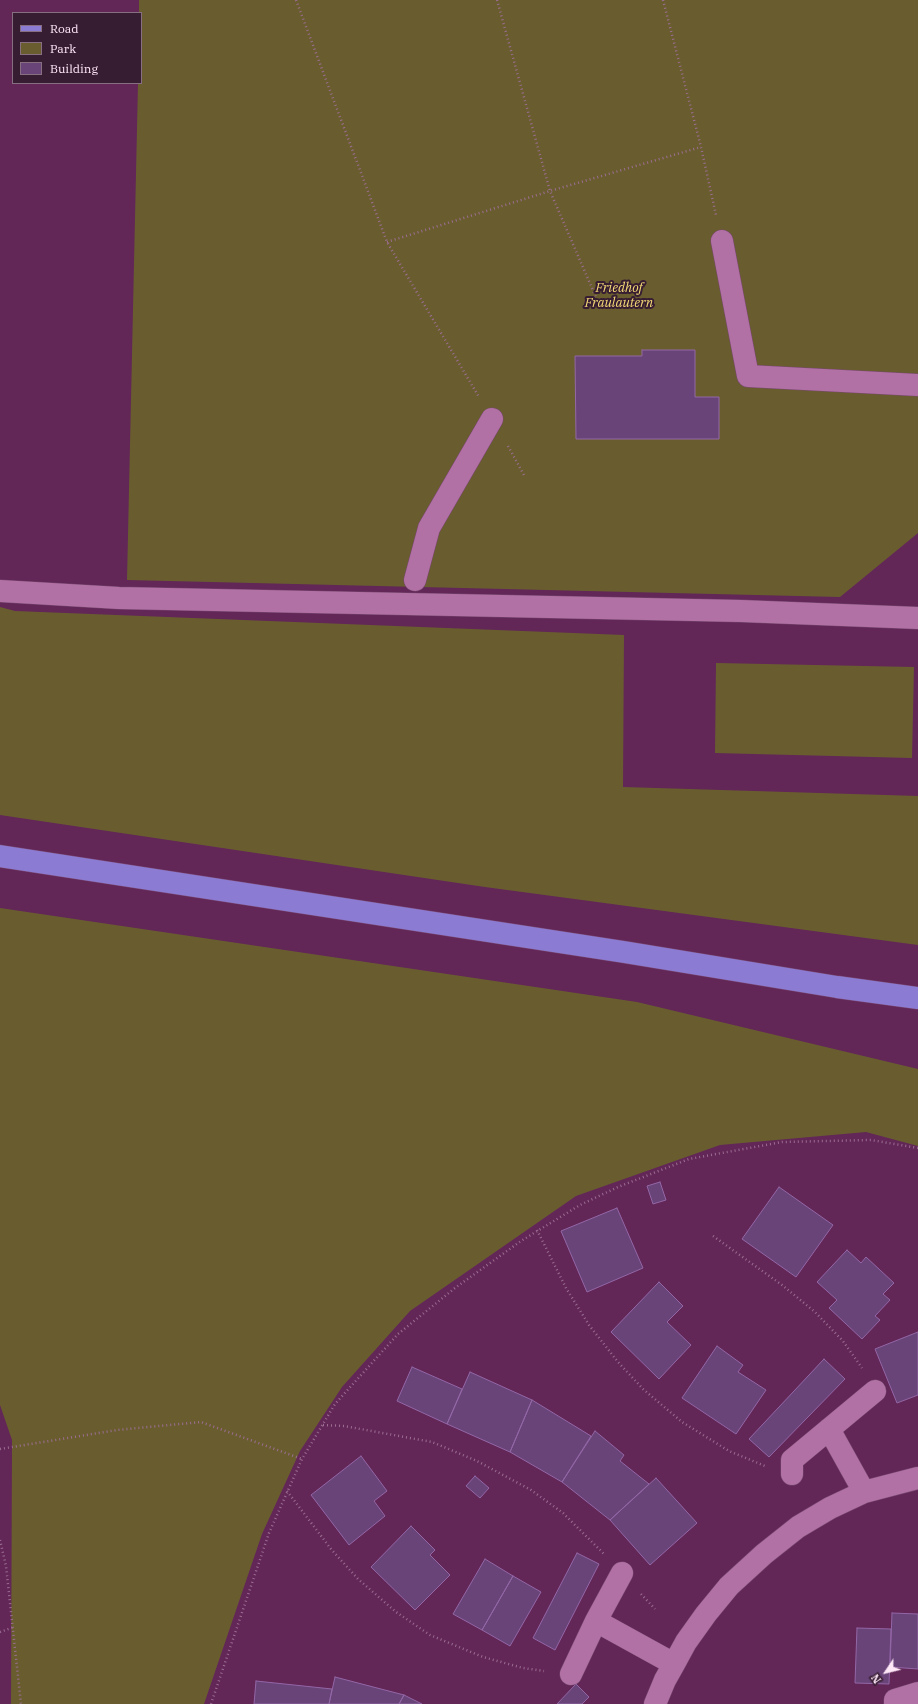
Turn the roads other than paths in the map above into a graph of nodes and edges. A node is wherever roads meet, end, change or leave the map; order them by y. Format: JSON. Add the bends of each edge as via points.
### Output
{"nodes":[{"id":1,"x":722,"y":241,"type":"road end"},
{"id":2,"x":918,"y":385,"type":"edge"},
{"id":3,"x":492,"y":419,"type":"road end"},
{"id":4,"x":415,"y":580,"type":"dead end"},
{"id":5,"x":0,"y":591,"type":"edge"},
{"id":6,"x":918,"y":618,"type":"edge"},
{"id":7,"x":0,"y":856,"type":"edge"},
{"id":8,"x":918,"y":998,"type":"edge"},
{"id":9,"x":874,"y":1391,"type":"road end"},
{"id":10,"x":829,"y":1429,"type":"junction"},
{"id":11,"x":792,"y":1474,"type":"road end"},
{"id":12,"x":918,"y":1478,"type":"edge"},
{"id":13,"x":864,"y":1492,"type":"junction"},
{"id":14,"x":622,"y":1573,"type":"road end"},
{"id":15,"x":596,"y":1621,"type":"junction"},
{"id":16,"x":674,"y":1664,"type":"junction"},
{"id":17,"x":570,"y":1674,"type":"road end"},
{"id":18,"x":918,"y":1693,"type":"edge"},
{"id":19,"x":891,"y":1703,"type":"edge"},
{"id":20,"x":655,"y":1704,"type":"edge"}],
"edges":[{"from":1,"to":2,"type":"street","via":[[748,376]]},
{"from":3,"to":4,"type":"street","via":[[429,528]]},
{"from":5,"to":6,"type":"street","via":[[119,598],[741,611]]},
{"from":7,"to":8,"type":"main road"},
{"from":9,"to":10,"type":"street"},
{"from":10,"to":11,"type":"street","via":[[792,1460]]},
{"from":10,"to":13,"type":"street"},
{"from":12,"to":13,"type":"street"},
{"from":13,"to":16,"type":"street","via":[[798,1527],[764,1554],[729,1586],[702,1620]]},
{"from":14,"to":15,"type":"street"},
{"from":15,"to":16,"type":"street"},
{"from":15,"to":17,"type":"street"},
{"from":16,"to":20,"type":"street"},
{"from":18,"to":19,"type":"street"}]}
